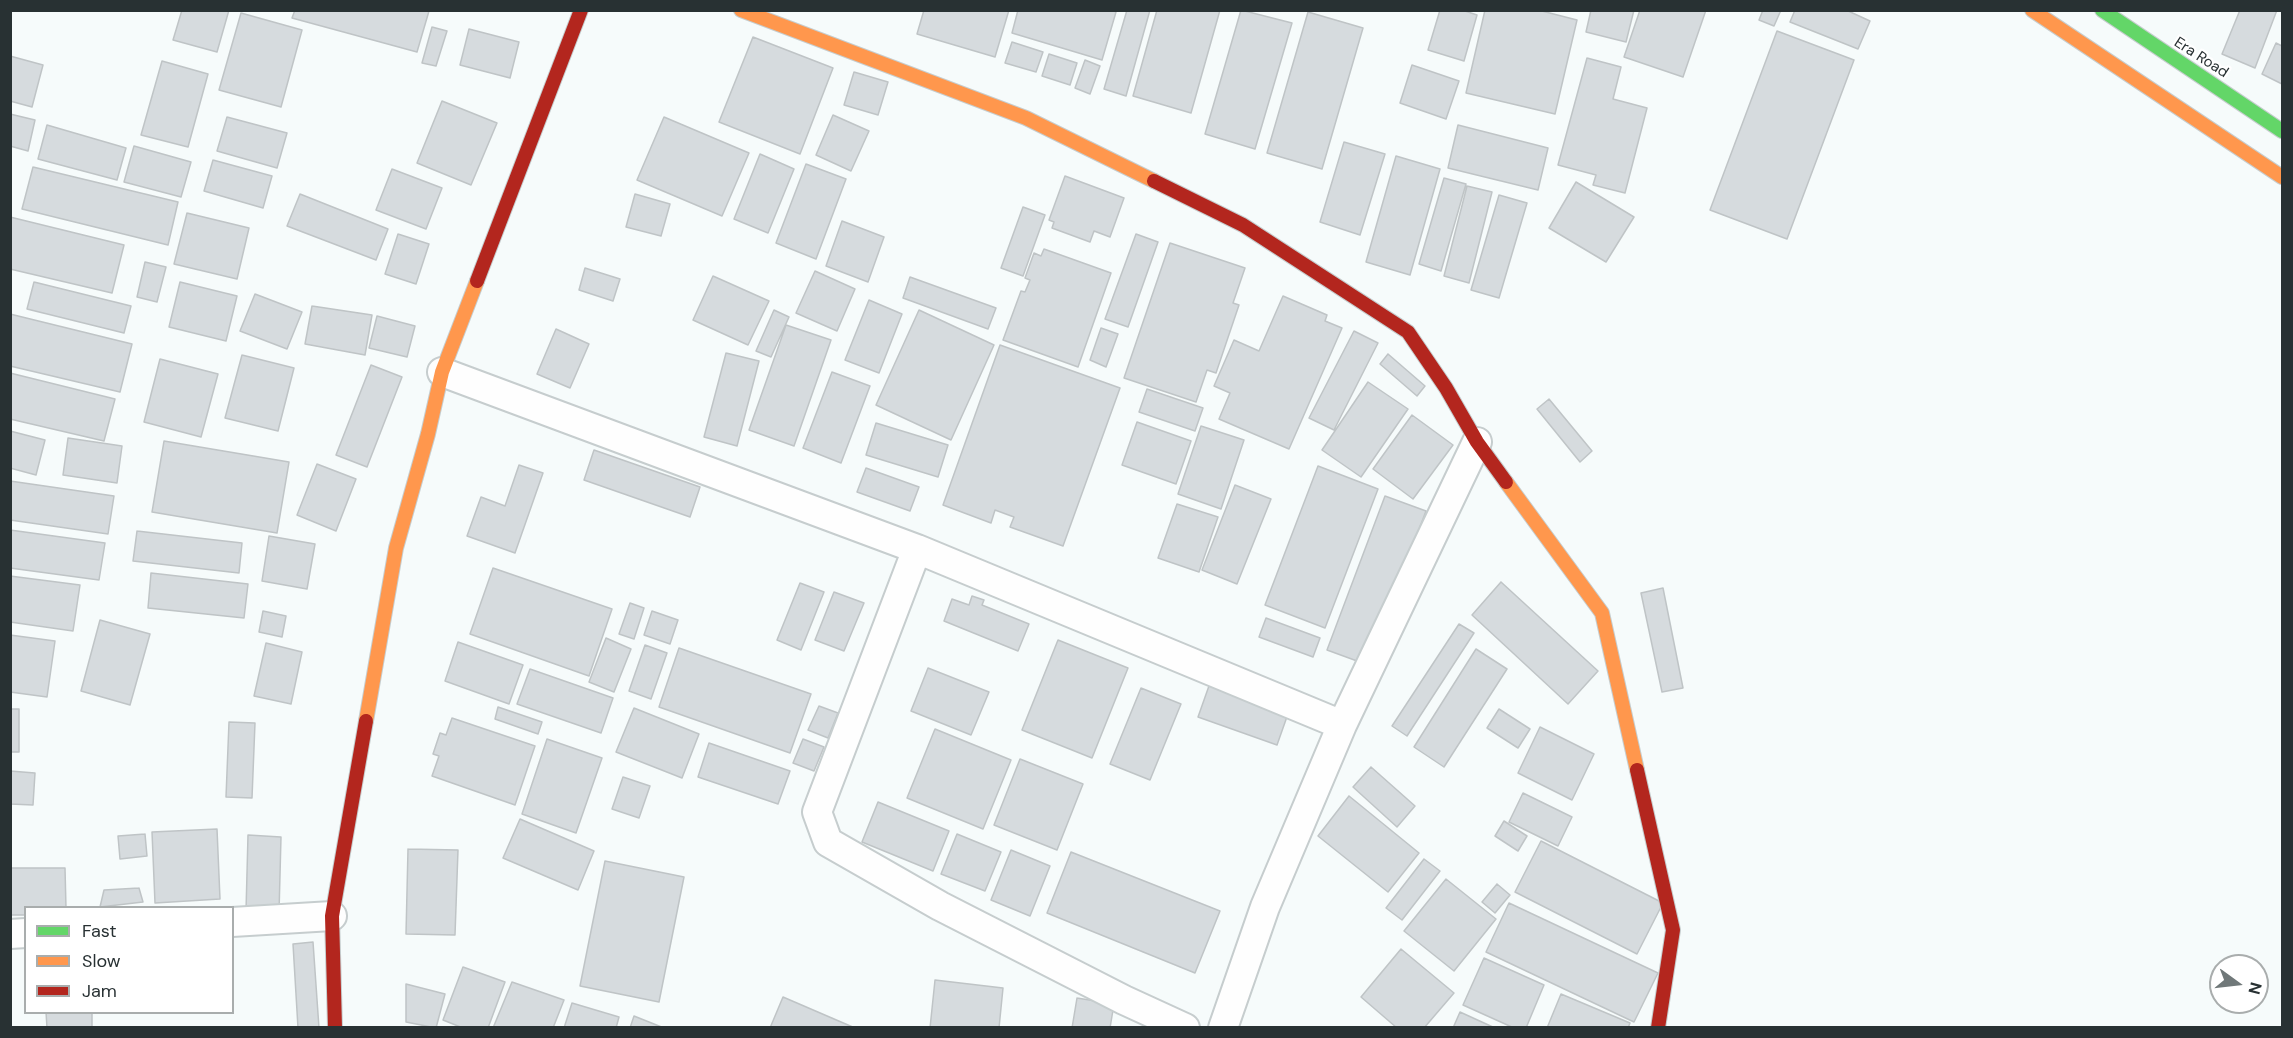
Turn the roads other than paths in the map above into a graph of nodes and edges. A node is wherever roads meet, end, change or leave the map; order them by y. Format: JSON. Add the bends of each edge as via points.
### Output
{"nodes":[{"id":1,"x":581,"y":10,"type":"edge"},
{"id":2,"x":741,"y":10,"type":"edge"},
{"id":3,"x":2032,"y":10,"type":"edge"},
{"id":4,"x":2102,"y":10,"type":"edge"},
{"id":5,"x":2283,"y":131,"type":"edge"},
{"id":6,"x":2283,"y":177,"type":"edge"},
{"id":7,"x":442,"y":372,"type":"junction"},
{"id":8,"x":1477,"y":442,"type":"junction"},
{"id":9,"x":917,"y":549,"type":"junction"},
{"id":10,"x":1342,"y":725,"type":"junction"},
{"id":11,"x":332,"y":916,"type":"junction"},
{"id":12,"x":234,"y":922,"type":"edge"},
{"id":13,"x":335,"y":1028,"type":"edge"},
{"id":14,"x":1185,"y":1028,"type":"edge"},
{"id":15,"x":1223,"y":1028,"type":"edge"},
{"id":16,"x":1658,"y":1028,"type":"edge"}],
"edges":[{"from":1,"to":7,"type":"street"},
{"from":2,"to":8,"type":"street","via":[[1026,118],[1243,225],[1408,332]]},
{"from":3,"to":6,"type":"street"},
{"from":4,"to":5,"type":"street","name":"Era Road"},
{"from":7,"to":9,"type":"street"},
{"from":7,"to":11,"type":"street","via":[[396,548]]},
{"from":8,"to":10,"type":"street"},
{"from":8,"to":16,"type":"street","via":[[1602,613],[1673,930]]},
{"from":9,"to":10,"type":"street"},
{"from":9,"to":14,"type":"street","via":[[817,812],[828,842],[940,906]]},
{"from":10,"to":15,"type":"street","via":[[1265,907]]},
{"from":11,"to":12,"type":"street"},
{"from":11,"to":13,"type":"street"}]}
